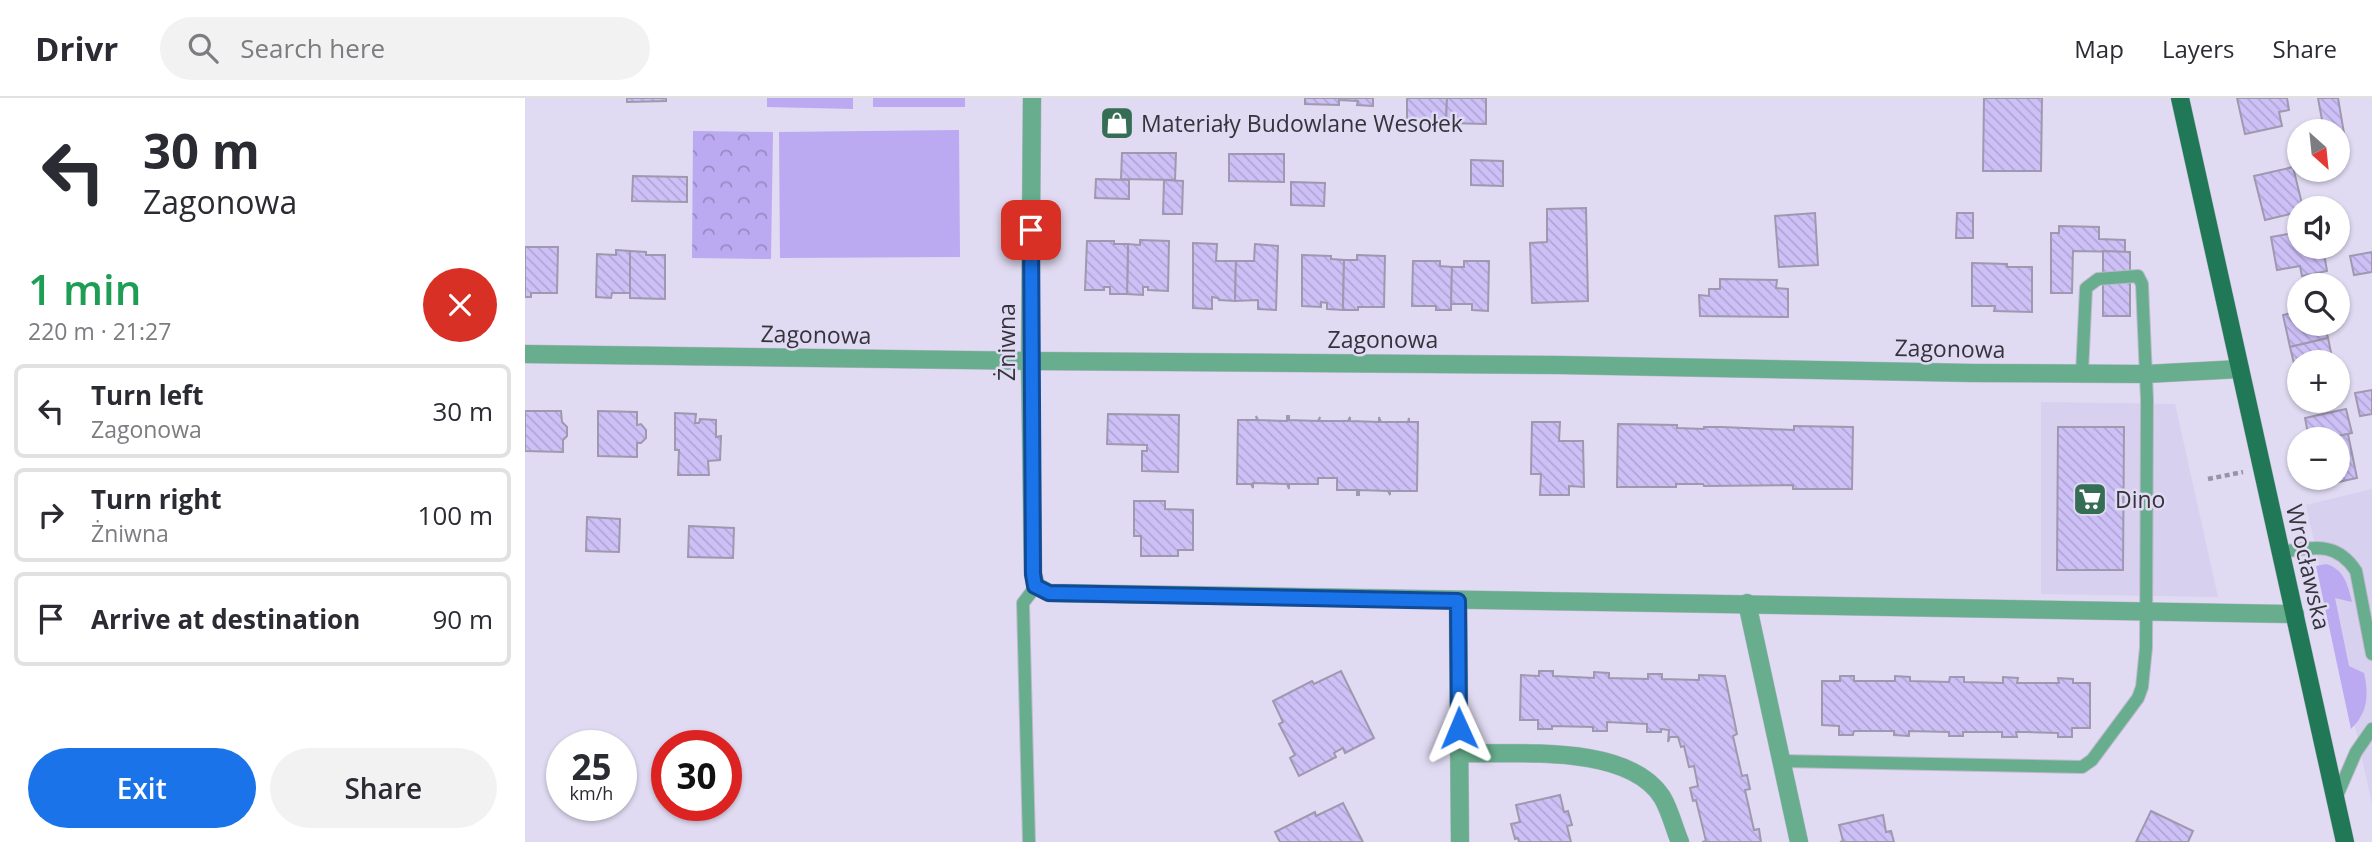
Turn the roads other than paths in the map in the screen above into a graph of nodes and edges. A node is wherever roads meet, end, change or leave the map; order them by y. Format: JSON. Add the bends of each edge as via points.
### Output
{"nodes":[{"id":1,"x":1032,"y":98,"type":"edge"},
{"id":2,"x":2180,"y":98,"type":"edge"},
{"id":3,"x":525,"y":354,"type":"edge"},
{"id":4,"x":1030,"y":362,"type":"junction"},
{"id":5,"x":2240,"y":369,"type":"junction"},
{"id":6,"x":2082,"y":373,"type":"junction"},
{"id":7,"x":2146,"y":374,"type":"junction"},
{"id":8,"x":2281,"y":552,"type":"junction"},
{"id":9,"x":1035,"y":586,"type":"junction"},
{"id":10,"x":1458,"y":601,"type":"junction"},
{"id":11,"x":1747,"y":603,"type":"junction"},
{"id":12,"x":2147,"y":610,"type":"junction"},
{"id":13,"x":2295,"y":614,"type":"junction"},
{"id":14,"x":2372,"y":654,"type":"edge"},
{"id":15,"x":2372,"y":729,"type":"edge"},
{"id":16,"x":1459,"y":753,"type":"junction"},
{"id":17,"x":1782,"y":761,"type":"junction"},
{"id":18,"x":2336,"y":798,"type":"junction"},
{"id":19,"x":1029,"y":842,"type":"edge"},
{"id":20,"x":1460,"y":842,"type":"edge"},
{"id":21,"x":1680,"y":842,"type":"edge"},
{"id":22,"x":1799,"y":842,"type":"edge"},
{"id":23,"x":2346,"y":842,"type":"edge"}],
"edges":[{"from":1,"to":4,"type":"street","name":"Żniwna"},
{"from":2,"to":5,"type":"main road","name":"Wrocławska"},
{"from":3,"to":4,"type":"street","name":"Zagonowa"},
{"from":4,"to":6,"type":"street","name":"Zagonowa"},
{"from":4,"to":9,"type":"street","name":"Żniwna"},
{"from":5,"to":7,"type":"street","name":"Zagonowa"},
{"from":5,"to":8,"type":"main road","name":"Wrocławska"},
{"from":6,"to":7,"type":"street","name":"Zagonowa"},
{"from":6,"to":7,"type":"lane","via":[[2086,288],[2098,279],[2138,276]]},
{"from":7,"to":12,"type":"lane"},
{"from":8,"to":13,"type":"main road","name":"Wrocławska"},
{"from":8,"to":14,"type":"lane","via":[[2323,547],[2349,560],[2356,571]]},
{"from":9,"to":10,"type":"street","via":[[1049,593]]},
{"from":9,"to":19,"type":"lane","via":[[1023,603]]},
{"from":10,"to":11,"type":"street"},
{"from":10,"to":16,"type":"street"},
{"from":11,"to":12,"type":"street"},
{"from":11,"to":17,"type":"street"},
{"from":12,"to":13,"type":"street"},
{"from":12,"to":17,"type":"lane","via":[[2138,698],[2082,767]]},
{"from":13,"to":18,"type":"main road","name":"Wrocławska"},
{"from":15,"to":18,"type":"lane","via":[[2356,752]]},
{"from":16,"to":20,"type":"street"},
{"from":16,"to":21,"type":"street","via":[[1584,756],[1629,769],[1662,797]]},
{"from":17,"to":22,"type":"street"},
{"from":18,"to":23,"type":"main road","name":"Wrocławska"}]}
